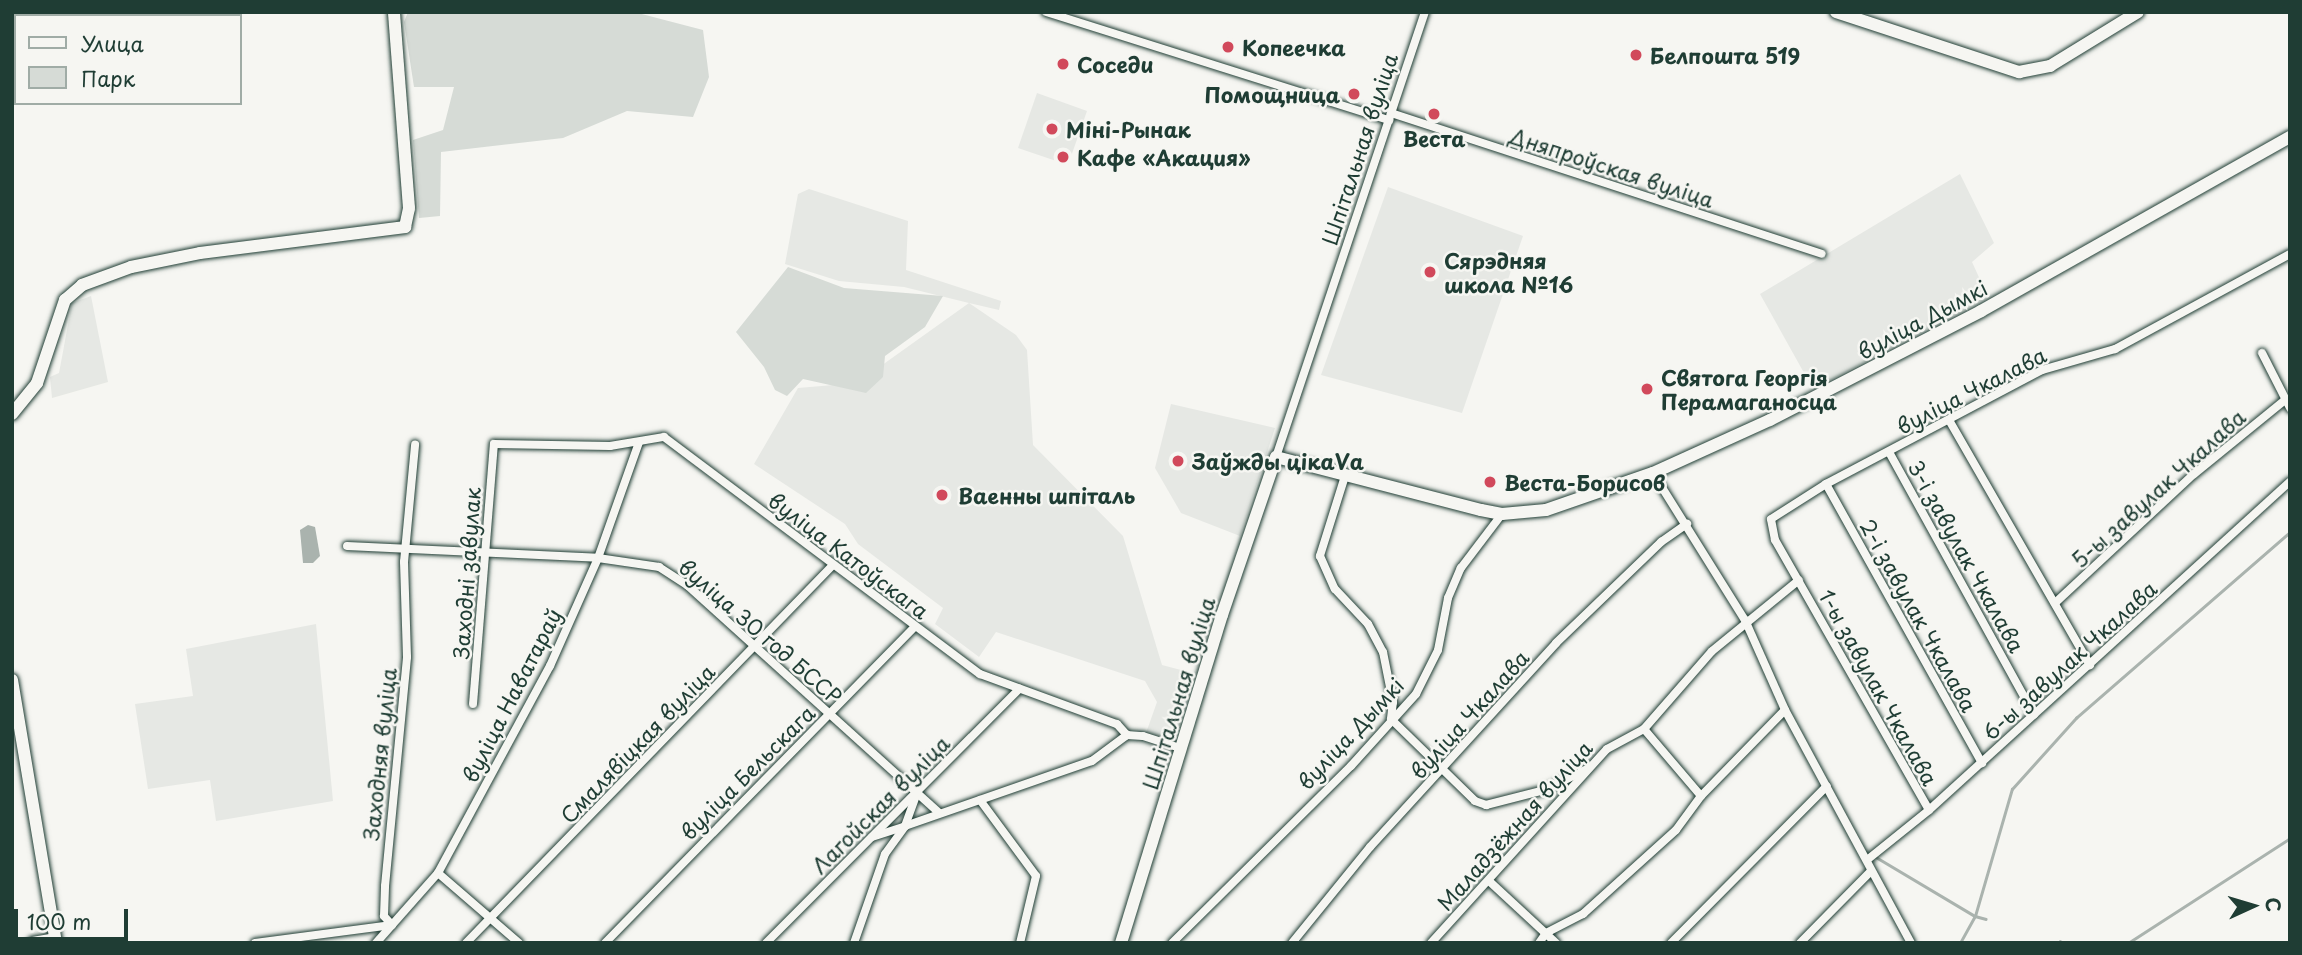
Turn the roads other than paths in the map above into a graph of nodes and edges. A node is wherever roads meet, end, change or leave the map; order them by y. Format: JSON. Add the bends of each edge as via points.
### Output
{"nodes":[{"id":1,"x":394,"y":12,"type":"edge"},
{"id":2,"x":1046,"y":12,"type":"edge"},
{"id":3,"x":1425,"y":12,"type":"edge"},
{"id":4,"x":1836,"y":12,"type":"edge"},
{"id":5,"x":2138,"y":12,"type":"edge"},
{"id":6,"x":1390,"y":116,"type":"junction"},
{"id":7,"x":2290,"y":137,"type":"edge"},
{"id":8,"x":1822,"y":254,"type":"dead end"},
{"id":9,"x":2290,"y":254,"type":"edge"},
{"id":10,"x":2262,"y":353,"type":"dead end"},
{"id":11,"x":2285,"y":400,"type":"junction"},
{"id":12,"x":2290,"y":408,"type":"edge"},
{"id":13,"x":12,"y":414,"type":"edge"},
{"id":14,"x":1949,"y":420,"type":"junction"},
{"id":15,"x":639,"y":442,"type":"junction"},
{"id":16,"x":494,"y":444,"type":"joint"},
{"id":17,"x":415,"y":446,"type":"dead end"},
{"id":18,"x":1889,"y":452,"type":"junction"},
{"id":19,"x":1276,"y":457,"type":"junction"},
{"id":20,"x":1653,"y":473,"type":"junction"},
{"id":21,"x":1345,"y":476,"type":"junction"},
{"id":22,"x":2290,"y":482,"type":"edge"},
{"id":23,"x":1826,"y":484,"type":"junction"},
{"id":24,"x":1502,"y":514,"type":"junction"},
{"id":25,"x":1687,"y":524,"type":"junction"},
{"id":26,"x":346,"y":546,"type":"dead end"},
{"id":27,"x":409,"y":551,"type":"junction"},
{"id":28,"x":486,"y":552,"type":"junction"},
{"id":29,"x":598,"y":558,"type":"junction"},
{"id":30,"x":832,"y":566,"type":"junction"},
{"id":31,"x":1798,"y":580,"type":"junction"},
{"id":32,"x":2055,"y":603,"type":"junction"},
{"id":33,"x":1745,"y":620,"type":"junction"},
{"id":34,"x":915,"y":626,"type":"junction"},
{"id":35,"x":755,"y":646,"type":"junction"},
{"id":36,"x":2090,"y":665,"type":"junction"},
{"id":37,"x":12,"y":680,"type":"edge"},
{"id":38,"x":1019,"y":689,"type":"junction"},
{"id":39,"x":473,"y":704,"type":"dead end"},
{"id":40,"x":1785,"y":710,"type":"junction"},
{"id":41,"x":830,"y":713,"type":"junction"},
{"id":42,"x":2034,"y":715,"type":"junction"},
{"id":43,"x":1391,"y":719,"type":"junction"},
{"id":44,"x":1644,"y":729,"type":"junction"},
{"id":45,"x":1127,"y":735,"type":"junction"},
{"id":46,"x":1180,"y":748,"type":"junction"},
{"id":47,"x":1982,"y":763,"type":"junction"},
{"id":48,"x":1589,"y":768,"type":"junction"},
{"id":49,"x":1445,"y":770,"type":"junction"},
{"id":50,"x":1827,"y":786,"type":"junction"},
{"id":51,"x":917,"y":792,"type":"junction"},
{"id":52,"x":1701,"y":796,"type":"junction"},
{"id":53,"x":980,"y":800,"type":"junction"},
{"id":54,"x":1928,"y":810,"type":"junction"},
{"id":55,"x":939,"y":813,"type":"junction"},
{"id":56,"x":905,"y":826,"type":"junction"},
{"id":57,"x":870,"y":838,"type":"junction"},
{"id":58,"x":1867,"y":860,"type":"junction"},
{"id":59,"x":1871,"y":871,"type":"junction"},
{"id":60,"x":438,"y":873,"type":"junction"},
{"id":61,"x":1489,"y":881,"type":"junction"},
{"id":62,"x":492,"y":919,"type":"junction"},
{"id":63,"x":392,"y":925,"type":"junction"},
{"id":64,"x":1546,"y":933,"type":"junction"},
{"id":65,"x":55,"y":941,"type":"edge"},
{"id":66,"x":33,"y":943,"type":"edge"},
{"id":67,"x":255,"y":943,"type":"edge"},
{"id":68,"x":376,"y":943,"type":"edge"},
{"id":69,"x":466,"y":943,"type":"edge"},
{"id":70,"x":519,"y":943,"type":"edge"},
{"id":71,"x":605,"y":943,"type":"edge"},
{"id":72,"x":766,"y":943,"type":"edge"},
{"id":73,"x":854,"y":943,"type":"edge"},
{"id":74,"x":1020,"y":943,"type":"edge"},
{"id":75,"x":1121,"y":943,"type":"edge"},
{"id":76,"x":1172,"y":943,"type":"edge"},
{"id":77,"x":1292,"y":943,"type":"edge"},
{"id":78,"x":1431,"y":943,"type":"edge"},
{"id":79,"x":1539,"y":943,"type":"edge"},
{"id":80,"x":1556,"y":943,"type":"edge"},
{"id":81,"x":1671,"y":943,"type":"edge"},
{"id":82,"x":1800,"y":943,"type":"edge"},
{"id":83,"x":1911,"y":943,"type":"edge"}],
"edges":[{"from":1,"to":13,"type":"street","via":[[409,208],[405,227],[200,253],[131,267],[82,285],[65,300],[37,383]]},
{"from":2,"to":6,"type":"street","name":"Дняпроўская вуліца"},
{"from":3,"to":6,"type":"street","name":"Шпітальная вуліца"},
{"from":4,"to":5,"type":"street","via":[[2019,72],[2050,66]]},
{"from":6,"to":8,"type":"street","name":"Дняпроўская вуліца"},
{"from":6,"to":19,"type":"street","name":"Шпітальная вуліца"},
{"from":7,"to":20,"type":"street","name":"вуліца Дымкі","via":[[1970,316],[1770,420]]},
{"from":9,"to":14,"type":"street","name":"вуліца Чкалава","via":[[2115,349],[2042,370]]},
{"from":10,"to":11,"type":"street"},
{"from":11,"to":12,"type":"street"},
{"from":11,"to":32,"type":"street","name":"5-ы завулак Чкалава","via":[[2194,474]]},
{"from":14,"to":18,"type":"street","name":"вуліца Чкалава"},
{"from":14,"to":32,"type":"street"},
{"from":15,"to":16,"type":"street","name":"вуліца Катоўскага"},
{"from":15,"to":29,"type":"street","name":"вуліца Наватараў"},
{"from":15,"to":30,"type":"street","name":"вуліца Катоўскага","via":[[664,437]]},
{"from":16,"to":28,"type":"street","name":"Заходні завулак"},
{"from":17,"to":27,"type":"street","name":"Заходняя вуліца"},
{"from":18,"to":23,"type":"street","name":"вуліца Чкалава"},
{"from":18,"to":42,"type":"street","name":"3-і завулак Чкалава"},
{"from":19,"to":21,"type":"street"},
{"from":19,"to":46,"type":"street","name":"Шпітальная вуліца"},
{"from":20,"to":24,"type":"street","name":"вуліца Дымкі","via":[[1546,510]]},
{"from":20,"to":25,"type":"street"},
{"from":21,"to":24,"type":"street"},
{"from":21,"to":43,"type":"street","via":[[1320,556],[1335,589],[1368,624],[1383,652],[1393,702]]},
{"from":22,"to":36,"type":"street","name":"6-ы завулак Чкалава"},
{"from":23,"to":31,"type":"street","name":"вуліца Чкалава","via":[[1771,519],[1775,540]]},
{"from":23,"to":47,"type":"street","name":"2-і завулак Чкалава"},
{"from":24,"to":43,"type":"street","name":"вуліца Дымкі","via":[[1461,568],[1426,677]]},
{"from":25,"to":33,"type":"street"},
{"from":25,"to":49,"type":"street","name":"вуліца Чкалава","via":[[1661,542],[1556,643]]},
{"from":26,"to":27,"type":"street","name":"вуліца 30 год БССР"},
{"from":27,"to":28,"type":"street","name":"вуліца 30 год БССР"},
{"from":27,"to":63,"type":"street","name":"Заходняя вуліца","via":[[404,562],[407,657],[385,886],[384,916]]},
{"from":28,"to":29,"type":"street","name":"вуліца 30 год БССР"},
{"from":28,"to":39,"type":"street","name":"Заходні завулак"},
{"from":29,"to":35,"type":"street","name":"вуліца 30 год БССР","via":[[659,566]]},
{"from":29,"to":60,"type":"street","name":"вуліца Наватараў","via":[[550,666]]},
{"from":30,"to":34,"type":"street","name":"вуліца Катоўскага"},
{"from":30,"to":35,"type":"street","name":"Смалявіцкая вуліца"},
{"from":31,"to":33,"type":"street","name":"Маладзёжная вуліца"},
{"from":31,"to":54,"type":"street","name":"1-ы завулак Чкалава"},
{"from":32,"to":36,"type":"street"},
{"from":33,"to":40,"type":"street"},
{"from":33,"to":44,"type":"street","name":"Маладзёжная вуліца"},
{"from":34,"to":38,"type":"street","name":"вуліца Катоўскага","via":[[980,674]]},
{"from":34,"to":41,"type":"street","name":"вуліца Бельскага"},
{"from":35,"to":41,"type":"street","name":"вуліца 30 год БССР"},
{"from":35,"to":62,"type":"street","name":"Смалявіцкая вуліца"},
{"from":36,"to":42,"type":"street","name":"6-ы завулак Чкалава"},
{"from":37,"to":65,"type":"street"},
{"from":38,"to":45,"type":"street","name":"вуліца Катоўскага","via":[[1117,724]]},
{"from":38,"to":51,"type":"street","name":"Лагойская вуліца"},
{"from":40,"to":50,"type":"street"},
{"from":40,"to":52,"type":"street"},
{"from":41,"to":51,"type":"street","name":"вуліца 30 год БССР"},
{"from":41,"to":71,"type":"street","name":"вуліца Бельскага"},
{"from":42,"to":47,"type":"street","name":"6-ы завулак Чкалава"},
{"from":43,"to":49,"type":"street"},
{"from":43,"to":76,"type":"street","name":"вуліца Дымкі","via":[[1352,766]]},
{"from":44,"to":48,"type":"street","name":"Маладзёжная вуліца","via":[[1607,749]]},
{"from":44,"to":52,"type":"street"},
{"from":45,"to":46,"type":"street","name":"вуліца Катоўскага"},
{"from":45,"to":53,"type":"street","via":[[1092,761]]},
{"from":46,"to":75,"type":"street","name":"Шпітальная вуліца"},
{"from":47,"to":54,"type":"street","name":"6-ы завулак Чкалава"},
{"from":48,"to":49,"type":"street","via":[[1545,790],[1486,805],[1475,801]]},
{"from":48,"to":61,"type":"street","name":"Маладзёжная вуліца"},
{"from":49,"to":77,"type":"street","name":"вуліца Чкалава","via":[[1370,847]]},
{"from":50,"to":58,"type":"street"},
{"from":50,"to":81,"type":"street"},
{"from":51,"to":55,"type":"street","name":"вуліца 30 год БССР"},
{"from":51,"to":56,"type":"street"},
{"from":51,"to":57,"type":"street","name":"Лагойская вуліца"},
{"from":52,"to":64,"type":"street","via":[[1676,830],[1583,914]]},
{"from":53,"to":55,"type":"street"},
{"from":53,"to":74,"type":"street","via":[[1036,876]]},
{"from":54,"to":58,"type":"street","name":"6-ы завулак Чкалава"},
{"from":55,"to":56,"type":"street"},
{"from":56,"to":57,"type":"street"},
{"from":56,"to":73,"type":"street","via":[[885,854]]},
{"from":57,"to":72,"type":"street","name":"Лагойская вуліца"},
{"from":58,"to":59,"type":"street"},
{"from":59,"to":82,"type":"street"},
{"from":59,"to":83,"type":"street"},
{"from":60,"to":62,"type":"street"},
{"from":60,"to":63,"type":"street","name":"вуліца Наватараў"},
{"from":61,"to":64,"type":"street"},
{"from":61,"to":78,"type":"street","name":"Маладзёжная вуліца"},
{"from":62,"to":69,"type":"street","name":"Смалявіцкая вуліца"},
{"from":62,"to":70,"type":"street"},
{"from":63,"to":67,"type":"street"},
{"from":63,"to":68,"type":"street","name":"вуліца Наватараў"},
{"from":64,"to":79,"type":"street"},
{"from":64,"to":80,"type":"street"},
{"from":65,"to":66,"type":"street"}]}
